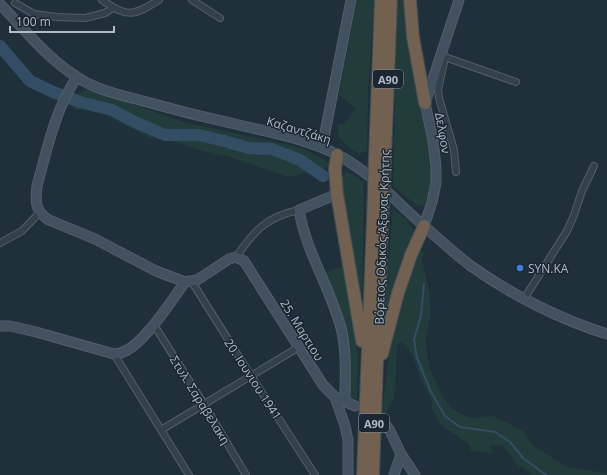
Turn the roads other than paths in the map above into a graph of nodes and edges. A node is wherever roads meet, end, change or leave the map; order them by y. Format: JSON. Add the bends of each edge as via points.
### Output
{"nodes":[{"id":1,"x":102,"y":0,"type":"edge"},
{"id":2,"x":159,"y":0,"type":"edge"},
{"id":3,"x":192,"y":0,"type":"edge"},
{"id":4,"x":351,"y":0,"type":"edge"},
{"id":5,"x":381,"y":0,"type":"edge"},
{"id":6,"x":391,"y":0,"type":"edge"},
{"id":7,"x":410,"y":0,"type":"edge"},
{"id":8,"x":459,"y":0,"type":"edge"},
{"id":9,"x":15,"y":3,"type":"dead end"},
{"id":10,"x":0,"y":4,"type":"edge"},
{"id":11,"x":113,"y":8,"type":"junction"},
{"id":12,"x":220,"y":18,"type":"dead end"},
{"id":13,"x":443,"y":57,"type":"junction"},
{"id":14,"x":77,"y":77,"type":"junction"},
{"id":15,"x":516,"y":82,"type":"dead end"},
{"id":16,"x":425,"y":103,"type":"junction"},
{"id":17,"x":322,"y":148,"type":"junction"},
{"id":18,"x":337,"y":155,"type":"junction"},
{"id":19,"x":380,"y":157,"type":"junction"},
{"id":20,"x":594,"y":166,"type":"dead end"},
{"id":21,"x":456,"y":172,"type":"dead end"},
{"id":22,"x":336,"y":194,"type":"junction"},
{"id":23,"x":299,"y":210,"type":"junction"},
{"id":24,"x":40,"y":212,"type":"junction"},
{"id":25,"x":424,"y":226,"type":"junction"},
{"id":26,"x":0,"y":243,"type":"edge"},
{"id":27,"x":236,"y":257,"type":"junction"},
{"id":28,"x":188,"y":282,"type":"junction"},
{"id":29,"x":524,"y":299,"type":"junction"},
{"id":30,"x":154,"y":325,"type":"junction"},
{"id":31,"x":0,"y":326,"type":"edge"},
{"id":32,"x":607,"y":334,"type":"edge"},
{"id":33,"x":299,"y":347,"type":"junction"},
{"id":34,"x":114,"y":354,"type":"junction"},
{"id":35,"x":372,"y":371,"type":"junction"},
{"id":36,"x":251,"y":376,"type":"junction"},
{"id":37,"x":335,"y":397,"type":"junction"},
{"id":38,"x":345,"y":401,"type":"junction"},
{"id":39,"x":204,"y":404,"type":"junction"},
{"id":40,"x":355,"y":406,"type":"dead end"},
{"id":41,"x":385,"y":424,"type":"dead end"},
{"id":42,"x":161,"y":430,"type":"junction"},
{"id":43,"x":401,"y":454,"type":"junction"},
{"id":44,"x":189,"y":475,"type":"edge"},
{"id":45,"x":246,"y":475,"type":"edge"},
{"id":46,"x":315,"y":475,"type":"edge"},
{"id":47,"x":348,"y":475,"type":"edge"},
{"id":48,"x":363,"y":475,"type":"edge"},
{"id":49,"x":373,"y":475,"type":"edge"},
{"id":50,"x":394,"y":475,"type":"edge"},
{"id":51,"x":415,"y":475,"type":"edge"}],
"edges":[{"from":1,"to":11,"type":"street"},
{"from":2,"to":11,"type":"street","via":[[143,10],[131,13]]},
{"from":3,"to":12,"type":"street"},
{"from":4,"to":17,"type":"main road"},
{"from":5,"to":19,"type":"highway","name":"Βόρειος Οδικός Άξονας Κρήτης","number":"Α90"},
{"from":6,"to":19,"type":"highway","name":"Βόρειος Οδικός Άξονας Κρήτης","number":"Α90"},
{"from":7,"to":16,"type":"highway","via":[[413,37]]},
{"from":8,"to":13,"type":"main road","name":"Δελφον"},
{"from":9,"to":11,"type":"street","via":[[34,14],[57,17],[85,18],[105,13]]},
{"from":10,"to":14,"type":"main road","name":"Καζαντζάκη","via":[[53,60]]},
{"from":13,"to":15,"type":"street"},
{"from":13,"to":16,"type":"main road","name":"Δελφον"},
{"from":13,"to":21,"type":"street","via":[[438,90],[454,150]]},
{"from":14,"to":17,"type":"main road","name":"Καζαντζάκη","via":[[122,96],[275,133]]},
{"from":14,"to":24,"type":"main road","via":[[57,117],[37,186],[36,202]]},
{"from":16,"to":25,"type":"main road","name":"Δελφον","via":[[433,140],[436,182]]},
{"from":17,"to":18,"type":"main road","name":"Καζαντζάκη"},
{"from":18,"to":22,"type":"highway"},
{"from":18,"to":25,"type":"main road","name":"Καζαντζάκη","via":[[358,167],[379,184]]},
{"from":19,"to":35,"type":"highway","name":"Βόρειος Οδικός Άξονας Κρήτης","number":"Α90","bridge":true},
{"from":20,"to":29,"type":"street","via":[[567,231]]},
{"from":22,"to":23,"type":"main road"},
{"from":22,"to":35,"type":"highway","via":[[359,321]]},
{"from":23,"to":27,"type":"street","via":[[260,226]]},
{"from":23,"to":38,"type":"main road","via":[[306,240],[341,328],[346,358]]},
{"from":24,"to":26,"type":"street","via":[[22,231]]},
{"from":24,"to":28,"type":"main road","via":[[49,220],[95,239],[156,271]]},
{"from":25,"to":29,"type":"main road","name":"Καζαντζάκη","via":[[471,265]]},
{"from":25,"to":35,"type":"highway","via":[[398,293],[385,344]]},
{"from":27,"to":28,"type":"main road","via":[[198,280]]},
{"from":27,"to":33,"type":"main road","name":"25. Μαρτιου","via":[[244,261]]},
{"from":28,"to":30,"type":"main road"},
{"from":28,"to":36,"type":"street","name":"20. Ιουνιου 1941"},
{"from":29,"to":32,"type":"main road","name":"Καζαντζάκη"},
{"from":30,"to":34,"type":"main road","via":[[125,352]]},
{"from":30,"to":39,"type":"street","name":"Στυλ. Σαραβελακη"},
{"from":31,"to":34,"type":"main road","via":[[36,332]]},
{"from":33,"to":36,"type":"street"},
{"from":33,"to":37,"type":"main road","name":"25. Μαρτιου","via":[[323,385]]},
{"from":34,"to":42,"type":"street"},
{"from":35,"to":48,"type":"highway","name":"Βόρειος Οδικός Άξονας Κρήτης","number":"Α90"},
{"from":35,"to":49,"type":"highway","name":"Βόρειος Οδικός Άξονας Κρήτης","number":"Α90"},
{"from":36,"to":39,"type":"street"},
{"from":36,"to":46,"type":"street","name":"20. Ιουνιου 1941"},
{"from":37,"to":38,"type":"main road","name":"25. Μαρτιου"},
{"from":37,"to":47,"type":"main road","via":[[348,440]]},
{"from":38,"to":40,"type":"main road","name":"25. Μαρτιου"},
{"from":39,"to":42,"type":"street"},
{"from":39,"to":45,"type":"street","name":"Στυλ. Σαραβελακη"},
{"from":41,"to":43,"type":"main road"},
{"from":42,"to":44,"type":"street"},
{"from":43,"to":50,"type":"main road"},
{"from":43,"to":51,"type":"main road"}]}
